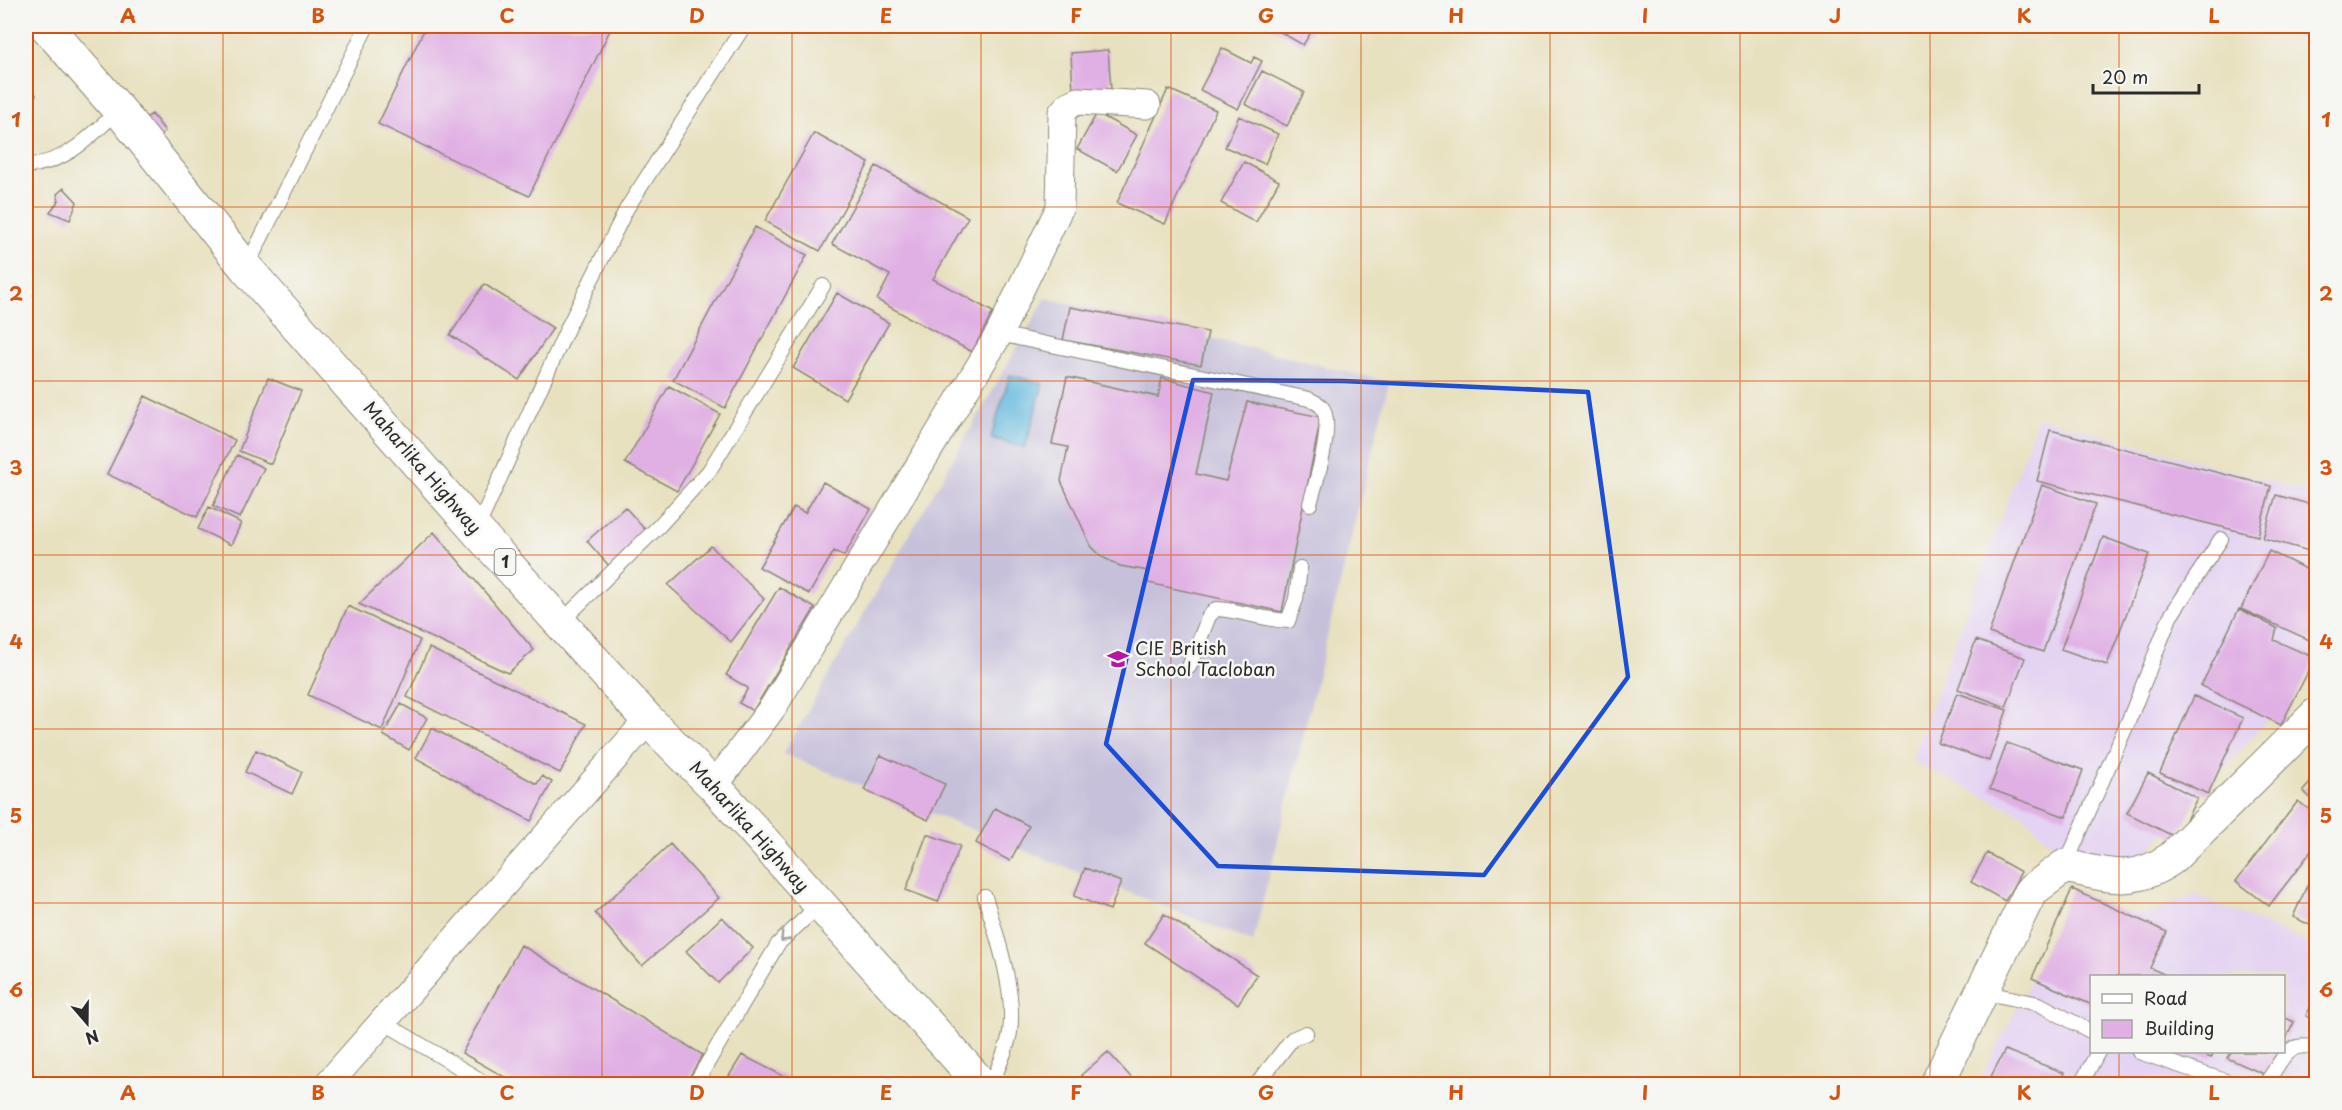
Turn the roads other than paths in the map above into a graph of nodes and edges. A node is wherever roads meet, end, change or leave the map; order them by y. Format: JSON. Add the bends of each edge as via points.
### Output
{"nodes":[{"id":1,"x":46,"y":26,"type":"edge"},
{"id":2,"x":367,"y":26,"type":"edge"},
{"id":3,"x":744,"y":26,"type":"edge"},
{"id":4,"x":1146,"y":105,"type":"dead end"},
{"id":5,"x":119,"y":110,"type":"junction"},
{"id":6,"x":26,"y":166,"type":"edge"},
{"id":7,"x":246,"y":268,"type":"junction"},
{"id":8,"x":823,"y":286,"type":"dead end"},
{"id":9,"x":999,"y":334,"type":"junction"},
{"id":10,"x":1310,"y":504,"type":"dead end"},
{"id":11,"x":477,"y":531,"type":"junction"},
{"id":12,"x":2221,"y":539,"type":"dead end"},
{"id":13,"x":1300,"y":568,"type":"dead end"},
{"id":14,"x":561,"y":622,"type":"junction"},
{"id":15,"x":1189,"y":667,"type":"dead end"},
{"id":16,"x":2316,"y":715,"type":"edge"},
{"id":17,"x":648,"y":720,"type":"junction"},
{"id":18,"x":714,"y":786,"type":"junction"},
{"id":19,"x":2065,"y":866,"type":"junction"},
{"id":20,"x":985,"y":897,"type":"dead end"},
{"id":21,"x":820,"y":904,"type":"junction"},
{"id":22,"x":1981,"y":992,"type":"junction"},
{"id":23,"x":383,"y":1022,"type":"junction"},
{"id":24,"x":2090,"y":1031,"type":"edge"},
{"id":25,"x":1306,"y":1033,"type":"dead end"},
{"id":26,"x":2316,"y":1048,"type":"edge"},
{"id":27,"x":2097,"y":1053,"type":"edge"},
{"id":28,"x":2142,"y":1053,"type":"edge"},
{"id":29,"x":2285,"y":1053,"type":"edge"},
{"id":30,"x":2285,"y":1053,"type":"edge"},
{"id":31,"x":328,"y":1084,"type":"edge"},
{"id":32,"x":487,"y":1084,"type":"edge"},
{"id":33,"x":695,"y":1084,"type":"edge"},
{"id":34,"x":981,"y":1084,"type":"edge"},
{"id":35,"x":992,"y":1084,"type":"edge"},
{"id":36,"x":1257,"y":1084,"type":"edge"},
{"id":37,"x":1937,"y":1084,"type":"edge"},
{"id":38,"x":2080,"y":1084,"type":"edge"},
{"id":39,"x":2234,"y":1084,"type":"edge"},
{"id":40,"x":2265,"y":1084,"type":"edge"}],
"edges":[{"from":1,"to":5,"type":"main road","name":"Maharlika Highway","number":"1"},
{"from":2,"to":7,"type":"lane"},
{"from":3,"to":11,"type":"lane","via":[[627,208],[567,329]]},
{"from":4,"to":9,"type":"street","via":[[1078,101],[1062,113],[1060,207]]},
{"from":5,"to":6,"type":"lane","via":[[74,150],[43,164]]},
{"from":5,"to":7,"type":"main road","name":"Maharlika Highway","number":"1"},
{"from":7,"to":11,"type":"main road","name":"Maharlika Highway","number":"1"},
{"from":8,"to":14,"type":"lane","via":[[710,471]]},
{"from":9,"to":10,"type":"lane","via":[[1309,399],[1325,413],[1327,431]]},
{"from":9,"to":18,"type":"street","via":[[773,706]]},
{"from":11,"to":14,"type":"main road","name":"Maharlika Highway","number":"1"},
{"from":12,"to":19,"type":"lane","via":[[2170,616]]},
{"from":13,"to":15,"type":"lane","via":[[1288,621],[1216,609],[1209,616]]},
{"from":14,"to":17,"type":"main road","name":"Maharlika Highway","number":"1"},
{"from":16,"to":19,"type":"main road","via":[[2160,866],[2120,877]]},
{"from":17,"to":18,"type":"main road","name":"Maharlika Highway","number":"1"},
{"from":17,"to":23,"type":"street"},
{"from":18,"to":21,"type":"main road","name":"Maharlika Highway","number":"1"},
{"from":19,"to":22,"type":"main road","via":[[2031,891]]},
{"from":20,"to":35,"type":"lane","via":[[1009,992],[1010,1033]]},
{"from":21,"to":33,"type":"lane","one_way":true,"via":[[778,944]]},
{"from":21,"to":34,"type":"main road","name":"Maharlika Highway","number":"1"},
{"from":22,"to":24,"type":"lane","via":[[2038,1004]]},
{"from":22,"to":37,"type":"main road"},
{"from":23,"to":31,"type":"street"},
{"from":23,"to":32,"type":"lane"},
{"from":25,"to":36,"type":"lane","via":[[1292,1039]]},
{"from":26,"to":30,"type":"lane","via":[[2304,1044]]},
{"from":27,"to":38,"type":"lane"},
{"from":28,"to":39,"type":"lane"},
{"from":29,"to":40,"type":"lane"}]}
